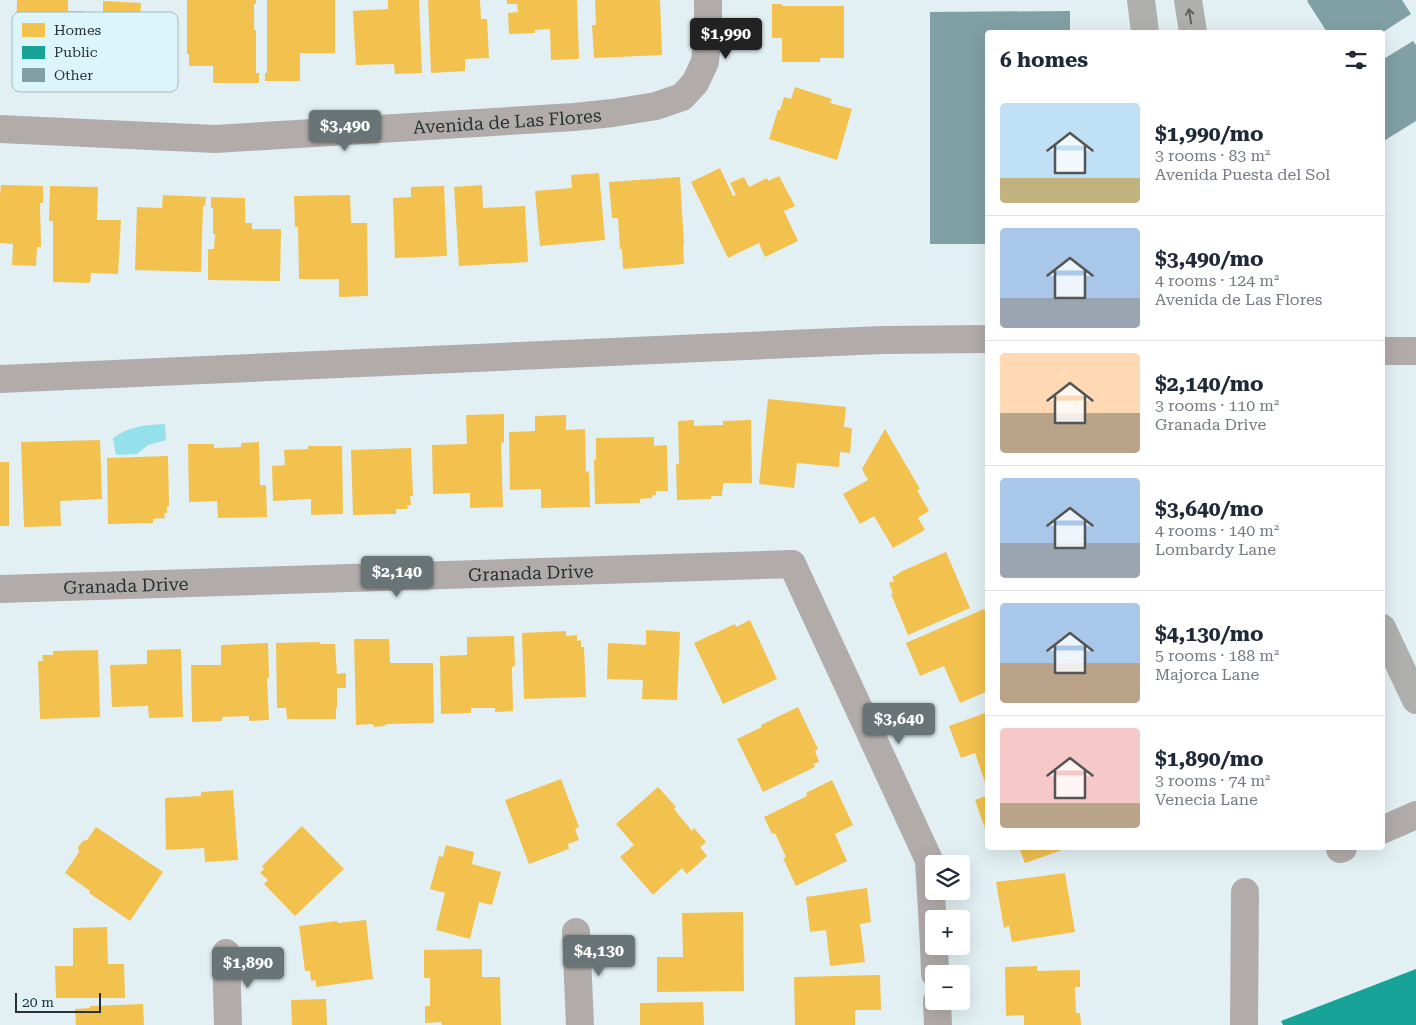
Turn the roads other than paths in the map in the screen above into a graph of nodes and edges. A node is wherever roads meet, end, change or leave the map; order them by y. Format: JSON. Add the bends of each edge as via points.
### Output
{"nodes":[{"id":1,"x":708,"y":0,"type":"edge"},
{"id":2,"x":1141,"y":0,"type":"edge"},
{"id":3,"x":1188,"y":0,"type":"edge"},
{"id":4,"x":1145,"y":30,"type":"edge"},
{"id":5,"x":1193,"y":30,"type":"edge"},
{"id":6,"x":0,"y":129,"type":"edge"},
{"id":7,"x":985,"y":339,"type":"edge"},
{"id":8,"x":1385,"y":351,"type":"edge"},
{"id":9,"x":1416,"y":351,"type":"edge"},
{"id":10,"x":0,"y":379,"type":"edge"},
{"id":11,"x":0,"y":589,"type":"edge"},
{"id":12,"x":1385,"y":634,"type":"edge"},
{"id":13,"x":1416,"y":700,"type":"edge"},
{"id":14,"x":1416,"y":815,"type":"edge"},
{"id":15,"x":1385,"y":829,"type":"edge"},
{"id":16,"x":1245,"y":892,"type":"dead end"},
{"id":17,"x":932,"y":910,"type":"edge"},
{"id":18,"x":576,"y":932,"type":"dead end"},
{"id":19,"x":226,"y":954,"type":"dead end"},
{"id":20,"x":937,"y":1010,"type":"edge"},
{"id":21,"x":228,"y":1025,"type":"edge"},
{"id":22,"x":580,"y":1025,"type":"edge"},
{"id":23,"x":938,"y":1025,"type":"edge"},
{"id":24,"x":1244,"y":1025,"type":"edge"}],
"edges":[{"from":1,"to":6,"type":"street","name":"Avenida de Las Flores","via":[[705,62],[695,83],[682,97],[656,106],[613,113],[215,139]]},
{"from":2,"to":4,"type":"main road"},
{"from":5,"to":3,"type":"main road","one_way":true},
{"from":7,"to":10,"type":"street","via":[[872,341]]},
{"from":8,"to":9,"type":"street"},
{"from":11,"to":17,"type":"street","name":"Granada Drive","via":[[792,564],[929,860]]},
{"from":12,"to":13,"type":"main road"},
{"from":14,"to":15,"type":"street"},
{"from":16,"to":24,"type":"street"},
{"from":18,"to":22,"type":"street"},
{"from":19,"to":21,"type":"street"},
{"from":20,"to":23,"type":"street"}]}
